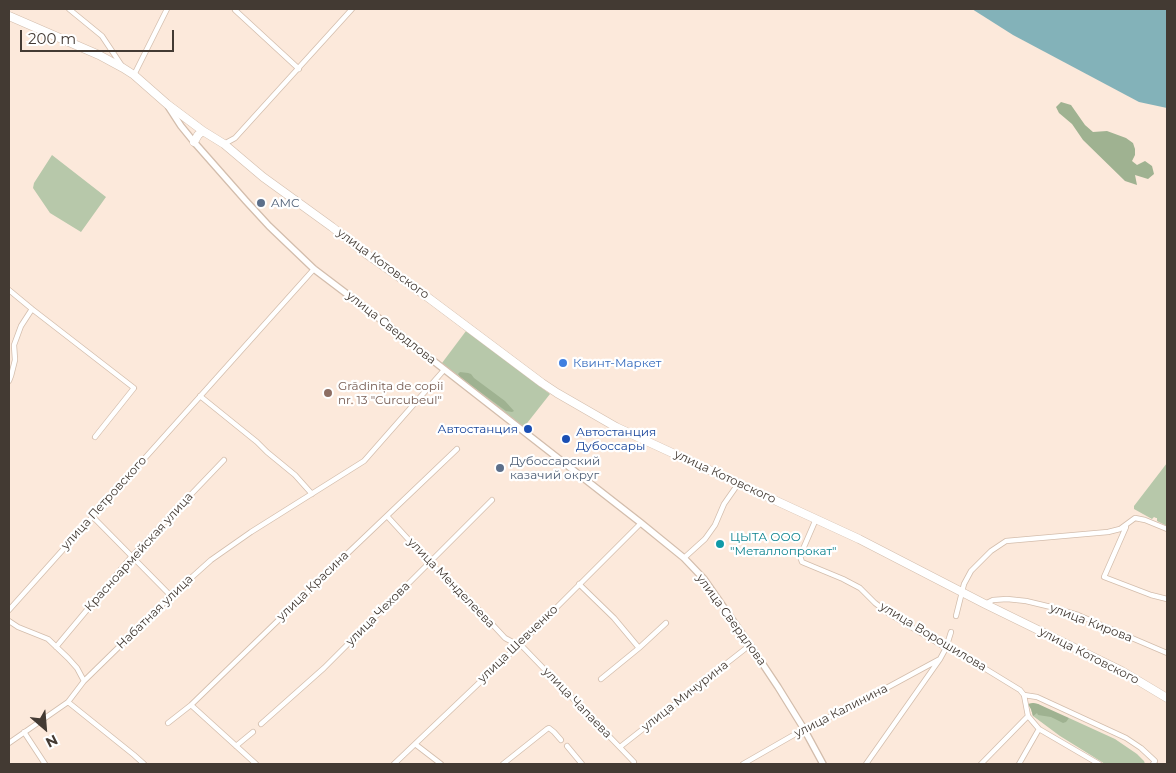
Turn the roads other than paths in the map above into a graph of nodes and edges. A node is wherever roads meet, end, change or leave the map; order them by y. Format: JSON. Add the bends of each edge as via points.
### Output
{"nodes":[{"id":1,"x":69,"y":9,"type":"edge"},
{"id":2,"x":167,"y":9,"type":"edge"},
{"id":3,"x":352,"y":9,"type":"edge"},
{"id":4,"x":235,"y":10,"type":"edge"},
{"id":5,"x":9,"y":16,"type":"edge"},
{"id":6,"x":109,"y":46,"type":"junction"},
{"id":7,"x":99,"y":55,"type":"junction"},
{"id":8,"x":123,"y":68,"type":"junction"},
{"id":9,"x":299,"y":69,"type":"junction"},
{"id":10,"x":134,"y":75,"type":"junction"},
{"id":11,"x":167,"y":104,"type":"junction"},
{"id":12,"x":203,"y":131,"type":"junction"},
{"id":13,"x":194,"y":142,"type":"junction"},
{"id":14,"x":224,"y":144,"type":"junction"},
{"id":15,"x":314,"y":269,"type":"junction"},
{"id":16,"x":9,"y":290,"type":"edge"},
{"id":17,"x":32,"y":309,"type":"junction"},
{"id":18,"x":444,"y":370,"type":"junction"},
{"id":19,"x":9,"y":381,"type":"edge"},
{"id":20,"x":200,"y":396,"type":"junction"},
{"id":21,"x":95,"y":437,"type":"dead end"},
{"id":22,"x":457,"y":449,"type":"dead end"},
{"id":23,"x":224,"y":460,"type":"dead end"},
{"id":24,"x":738,"y":484,"type":"junction"},
{"id":25,"x":312,"y":494,"type":"junction"},
{"id":26,"x":492,"y":500,"type":"dead end"},
{"id":27,"x":92,"y":516,"type":"junction"},
{"id":28,"x":387,"y":516,"type":"junction"},
{"id":29,"x":816,"y":519,"type":"junction"},
{"id":30,"x":641,"y":523,"type":"junction"},
{"id":31,"x":1126,"y":525,"type":"junction"},
{"id":32,"x":1167,"y":528,"type":"edge"},
{"id":33,"x":132,"y":556,"type":"junction"},
{"id":34,"x":684,"y":558,"type":"junction"},
{"id":35,"x":430,"y":563,"type":"junction"},
{"id":36,"x":580,"y":584,"type":"junction"},
{"id":37,"x":962,"y":592,"type":"junction"},
{"id":38,"x":171,"y":596,"type":"junction"},
{"id":39,"x":1167,"y":599,"type":"edge"},
{"id":40,"x":985,"y":604,"type":"junction"},
{"id":41,"x":9,"y":610,"type":"edge"},
{"id":42,"x":956,"y":616,"type":"dead end"},
{"id":43,"x":9,"y":621,"type":"edge"},
{"id":44,"x":666,"y":623,"type":"dead end"},
{"id":45,"x":951,"y":632,"type":"dead end"},
{"id":46,"x":519,"y":644,"type":"junction"},
{"id":47,"x":750,"y":645,"type":"junction"},
{"id":48,"x":56,"y":646,"type":"junction"},
{"id":49,"x":638,"y":648,"type":"junction"},
{"id":50,"x":946,"y":648,"type":"junction"},
{"id":51,"x":1167,"y":653,"type":"edge"},
{"id":52,"x":940,"y":659,"type":"junction"},
{"id":53,"x":601,"y":679,"type":"dead end"},
{"id":54,"x":84,"y":681,"type":"junction"},
{"id":55,"x":1024,"y":695,"type":"junction"},
{"id":56,"x":1167,"y":698,"type":"edge"},
{"id":57,"x":68,"y":702,"type":"junction"},
{"id":58,"x":191,"y":704,"type":"junction"},
{"id":59,"x":1028,"y":716,"type":"junction"},
{"id":60,"x":168,"y":723,"type":"dead end"},
{"id":61,"x":261,"y":724,"type":"dead end"},
{"id":62,"x":804,"y":728,"type":"junction"},
{"id":63,"x":1039,"y":729,"type":"junction"},
{"id":64,"x":24,"y":732,"type":"junction"},
{"id":65,"x":252,"y":732,"type":"dead end"},
{"id":66,"x":561,"y":740,"type":"dead end"},
{"id":67,"x":9,"y":744,"type":"edge"},
{"id":68,"x":415,"y":744,"type":"junction"},
{"id":69,"x":236,"y":746,"type":"junction"},
{"id":70,"x":567,"y":746,"type":"dead end"},
{"id":71,"x":620,"y":747,"type":"junction"},
{"id":72,"x":634,"y":762,"type":"dead end"},
{"id":73,"x":45,"y":764,"type":"edge"},
{"id":74,"x":144,"y":764,"type":"edge"},
{"id":75,"x":256,"y":764,"type":"edge"},
{"id":76,"x":394,"y":764,"type":"edge"},
{"id":77,"x":441,"y":764,"type":"edge"},
{"id":78,"x":503,"y":764,"type":"edge"},
{"id":79,"x":582,"y":764,"type":"edge"},
{"id":80,"x":744,"y":764,"type":"edge"},
{"id":81,"x":823,"y":764,"type":"edge"},
{"id":82,"x":866,"y":764,"type":"edge"},
{"id":83,"x":981,"y":764,"type":"edge"},
{"id":84,"x":1020,"y":764,"type":"edge"},
{"id":85,"x":1099,"y":764,"type":"edge"},
{"id":86,"x":1153,"y":764,"type":"edge"}],
"edges":[{"from":1,"to":6,"type":"street","via":[[98,32]]},
{"from":2,"to":10,"type":"street"},
{"from":3,"to":9,"type":"street"},
{"from":4,"to":9,"type":"street"},
{"from":5,"to":7,"type":"highway","name":"улица Свердлова"},
{"from":6,"to":7,"type":"street"},
{"from":6,"to":8,"type":"street"},
{"from":7,"to":8,"type":"highway","name":"улица Свердлова"},
{"from":8,"to":10,"type":"highway","name":"улица Свердлова"},
{"from":9,"to":14,"type":"street","via":[[236,138]]},
{"from":10,"to":11,"type":"highway","name":"улица Свердлова"},
{"from":11,"to":12,"type":"highway","name":"улица Котовского"},
{"from":11,"to":13,"type":"street","name":"улица Свердлова"},
{"from":12,"to":13,"type":"highway"},
{"from":12,"to":14,"type":"highway","name":"улица Котовского"},
{"from":13,"to":15,"type":"street","name":"улица Свердлова","via":[[269,226]]},
{"from":14,"to":24,"type":"highway","name":"улица Котовского","via":[[269,182],[557,393],[616,427]]},
{"from":15,"to":18,"type":"street","name":"улица Свердлова"},
{"from":15,"to":20,"type":"street","name":"улица Петровского"},
{"from":16,"to":17,"type":"street"},
{"from":17,"to":19,"type":"street","via":[[17,336],[14,368]]},
{"from":17,"to":21,"type":"street","via":[[134,388]]},
{"from":18,"to":25,"type":"street","name":"Набатная улица","via":[[364,461]]},
{"from":18,"to":30,"type":"street","name":"улица Свердлова"},
{"from":20,"to":25,"type":"street","via":[[295,475]]},
{"from":20,"to":27,"type":"street","name":"улица Петровского"},
{"from":22,"to":28,"type":"street","name":"улица Красина"},
{"from":23,"to":33,"type":"street","name":"Красноармейская улица"},
{"from":24,"to":29,"type":"highway","name":"улица Котовского"},
{"from":24,"to":34,"type":"street","via":[[715,525],[699,546]]},
{"from":25,"to":38,"type":"street","name":"Набатная улица","via":[[211,560]]},
{"from":26,"to":35,"type":"street","name":"улица Чехова"},
{"from":27,"to":33,"type":"street"},
{"from":27,"to":41,"type":"street","name":"улица Петровского"},
{"from":28,"to":35,"type":"street","name":"улица Менделеева"},
{"from":28,"to":58,"type":"street","name":"улица Красина"},
{"from":29,"to":37,"type":"highway","name":"улица Котовского"},
{"from":29,"to":50,"type":"street","name":"улица Ворошилова","via":[[801,552],[802,562],[860,588],[891,615]]},
{"from":30,"to":34,"type":"street","name":"улица Свердлова"},
{"from":30,"to":36,"type":"street","name":"улица Шевченко"},
{"from":31,"to":32,"type":"street","via":[[1134,518]]},
{"from":31,"to":37,"type":"street","via":[[1108,532],[1006,541],[971,571]]},
{"from":31,"to":39,"type":"street","via":[[1104,578]]},
{"from":33,"to":38,"type":"street"},
{"from":33,"to":48,"type":"street","name":"Красноармейская улица"},
{"from":34,"to":47,"type":"street","name":"улица Свердлова","via":[[704,579]]},
{"from":35,"to":46,"type":"street","name":"улица Менделеева","via":[[465,594],[505,638]]},
{"from":35,"to":61,"type":"street","name":"улица Чехова","via":[[324,668]]},
{"from":36,"to":46,"type":"street","name":"улица Шевченко"},
{"from":36,"to":49,"type":"street"},
{"from":37,"to":40,"type":"highway","name":"улица Котовского"},
{"from":37,"to":42,"type":"street"},
{"from":38,"to":54,"type":"street","name":"Набатная улица"},
{"from":40,"to":51,"type":"street","name":"улица Кирова","via":[[1007,599],[1051,607],[1078,615]]},
{"from":40,"to":56,"type":"highway","name":"улица Котовского","via":[[1122,670]]},
{"from":43,"to":48,"type":"street"},
{"from":44,"to":49,"type":"street"},
{"from":45,"to":50,"type":"street"},
{"from":46,"to":68,"type":"street","name":"улица Шевченко"},
{"from":46,"to":71,"type":"street","name":"улица Чапаева"},
{"from":47,"to":62,"type":"street","name":"улица Свердлова"},
{"from":47,"to":71,"type":"street","name":"улица Мичурина"},
{"from":48,"to":54,"type":"street","via":[[77,668]]},
{"from":49,"to":53,"type":"street"},
{"from":50,"to":52,"type":"street"},
{"from":50,"to":55,"type":"street","name":"улица Ворошилова","via":[[999,676]]},
{"from":52,"to":62,"type":"street","name":"улица Калинина","via":[[857,704]]},
{"from":52,"to":82,"type":"street"},
{"from":54,"to":57,"type":"street","name":"Набатная улица"},
{"from":55,"to":59,"type":"street"},
{"from":55,"to":86,"type":"street","name":"улица Ворошилова","via":[[1037,697],[1126,738],[1155,760]]},
{"from":57,"to":64,"type":"street","name":"Набатная улица"},
{"from":57,"to":74,"type":"street"},
{"from":58,"to":60,"type":"street","name":"улица Красина"},
{"from":58,"to":69,"type":"street"},
{"from":59,"to":63,"type":"street"},
{"from":59,"to":83,"type":"street"},
{"from":62,"to":80,"type":"street","name":"улица Калинина"},
{"from":62,"to":81,"type":"street","name":"улица Свердлова"},
{"from":63,"to":84,"type":"street"},
{"from":63,"to":85,"type":"street"},
{"from":64,"to":67,"type":"street","name":"Набатная улица"},
{"from":64,"to":73,"type":"street"},
{"from":65,"to":69,"type":"street"},
{"from":66,"to":78,"type":"street","via":[[549,728],[544,730]]},
{"from":68,"to":76,"type":"street","name":"улица Шевченко"},
{"from":68,"to":77,"type":"street"},
{"from":69,"to":75,"type":"street"},
{"from":70,"to":79,"type":"street"},
{"from":71,"to":72,"type":"street","name":"улица Чапаева"}]}
